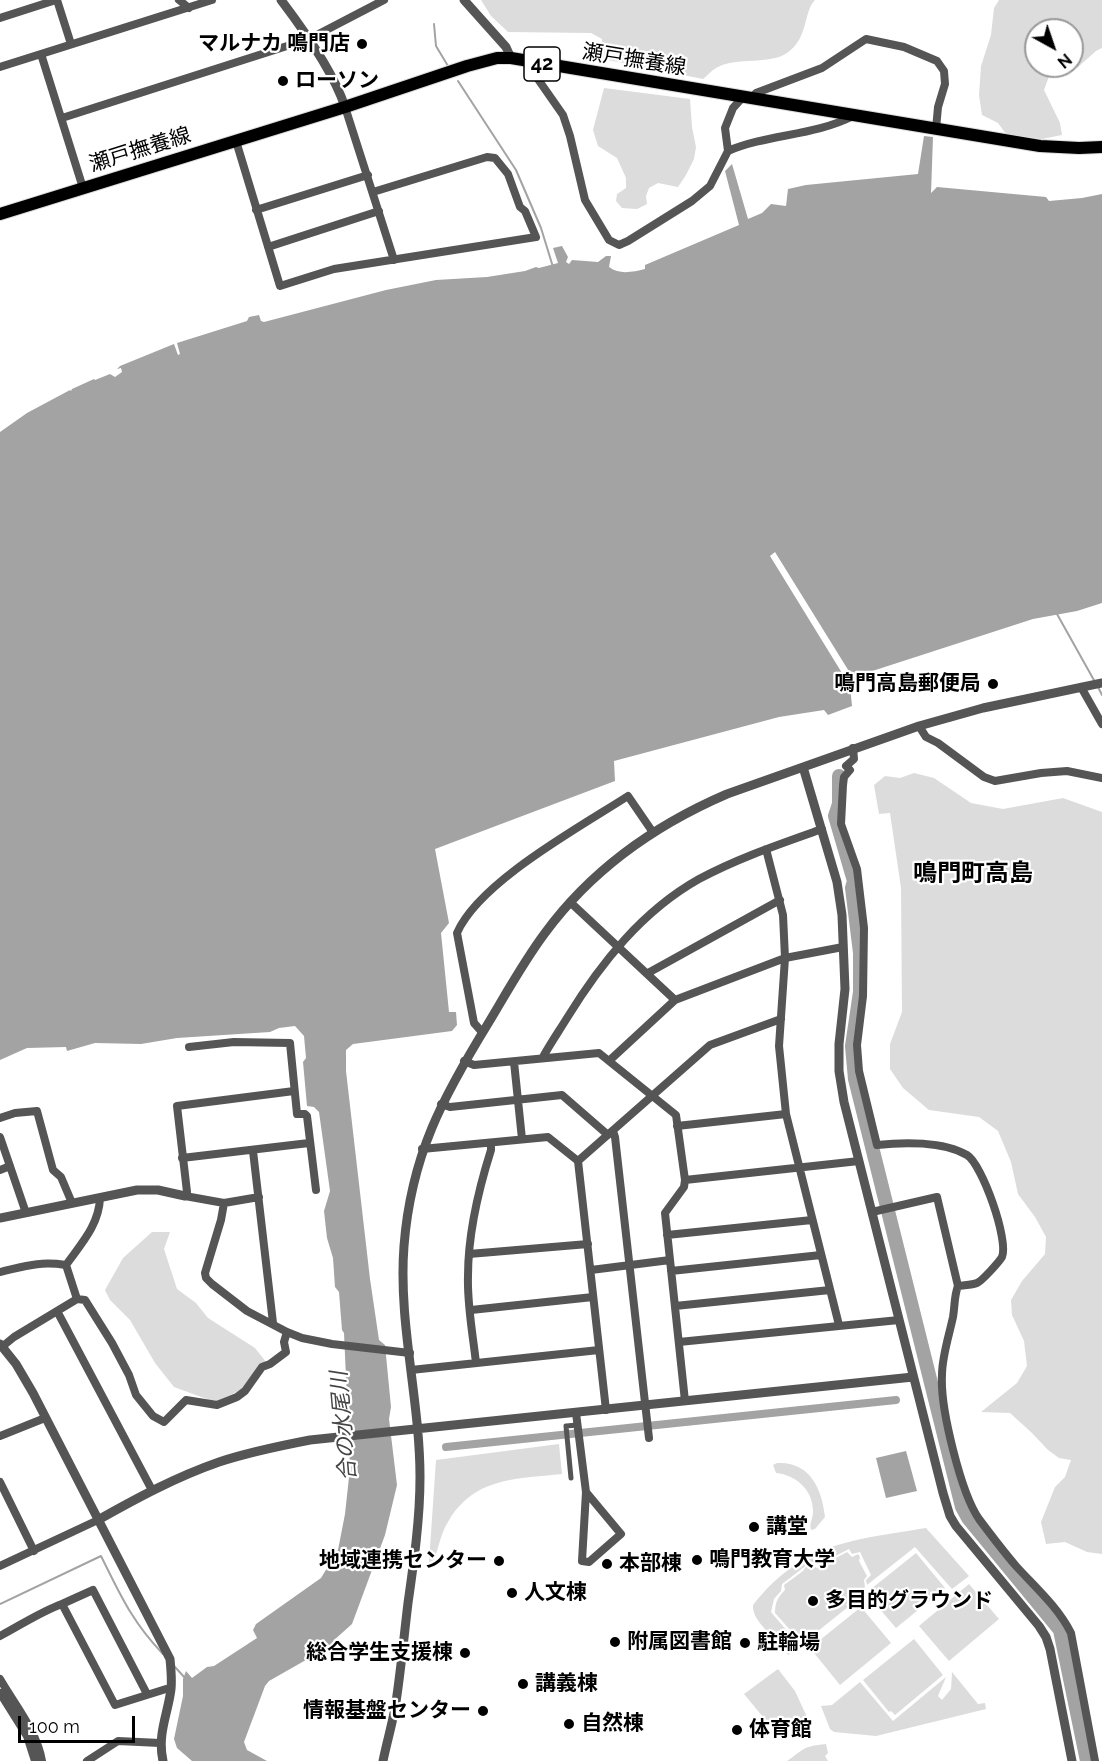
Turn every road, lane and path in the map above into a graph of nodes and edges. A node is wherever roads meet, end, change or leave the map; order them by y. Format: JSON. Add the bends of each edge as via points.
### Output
{"nodes":[{"id":1,"x":56,"y":0,"type":"edge"},
{"id":2,"x":179,"y":0,"type":"edge"},
{"id":3,"x":212,"y":0,"type":"edge"},
{"id":4,"x":281,"y":0,"type":"edge"},
{"id":5,"x":384,"y":0,"type":"edge"},
{"id":6,"x":464,"y":0,"type":"edge"},
{"id":7,"x":189,"y":8,"type":"junction"},
{"id":8,"x":0,"y":18,"type":"edge"},
{"id":9,"x":309,"y":39,"type":"junction"},
{"id":10,"x":71,"y":45,"type":"junction"},
{"id":11,"x":41,"y":54,"type":"junction"},
{"id":12,"x":511,"y":58,"type":"junction"},
{"id":13,"x":526,"y":62,"type":"junction"},
{"id":14,"x":0,"y":67,"type":"edge"},
{"id":15,"x":746,"y":98,"type":"junction"},
{"id":16,"x":345,"y":107,"type":"junction"},
{"id":17,"x":854,"y":116,"type":"junction"},
{"id":18,"x":62,"y":118,"type":"junction"},
{"id":19,"x":936,"y":129,"type":"junction"},
{"id":20,"x":236,"y":141,"type":"junction"},
{"id":21,"x":1102,"y":147,"type":"edge"},
{"id":22,"x":728,"y":151,"type":"junction"},
{"id":23,"x":368,"y":175,"type":"junction"},
{"id":24,"x":83,"y":188,"type":"junction"},
{"id":25,"x":373,"y":192,"type":"junction"},
{"id":26,"x":256,"y":210,"type":"junction"},
{"id":27,"x":379,"y":211,"type":"junction"},
{"id":28,"x":0,"y":214,"type":"edge"},
{"id":29,"x":268,"y":247,"type":"junction"},
{"id":30,"x":394,"y":260,"type":"junction"},
{"id":31,"x":1102,"y":683,"type":"edge"},
{"id":32,"x":1082,"y":686,"type":"junction"},
{"id":33,"x":1102,"y":724,"type":"edge"},
{"id":34,"x":919,"y":726,"type":"junction"},
{"id":35,"x":851,"y":749,"type":"junction"},
{"id":36,"x":803,"y":767,"type":"junction"},
{"id":37,"x":1102,"y":778,"type":"edge"},
{"id":38,"x":822,"y":829,"type":"junction"},
{"id":39,"x":652,"y":831,"type":"junction"},
{"id":40,"x":766,"y":849,"type":"junction"},
{"id":41,"x":780,"y":900,"type":"junction"},
{"id":42,"x":570,"y":902,"type":"junction"},
{"id":43,"x":618,"y":946,"type":"junction"},
{"id":44,"x":843,"y":947,"type":"junction"},
{"id":45,"x":785,"y":958,"type":"junction"},
{"id":46,"x":648,"y":973,"type":"junction"},
{"id":47,"x":675,"y":1000,"type":"junction"},
{"id":48,"x":781,"y":1018,"type":"junction"},
{"id":49,"x":482,"y":1032,"type":"junction"},
{"id":50,"x":189,"y":1047,"type":"dead end"},
{"id":51,"x":543,"y":1058,"type":"junction"},
{"id":52,"x":464,"y":1060,"type":"junction"},
{"id":53,"x":610,"y":1060,"type":"junction"},
{"id":54,"x":514,"y":1062,"type":"junction"},
{"id":55,"x":294,"y":1091,"type":"junction"},
{"id":56,"x":652,"y":1095,"type":"junction"},
{"id":57,"x":517,"y":1101,"type":"junction"},
{"id":58,"x":441,"y":1104,"type":"junction"},
{"id":59,"x":786,"y":1114,"type":"junction"},
{"id":60,"x":0,"y":1118,"type":"edge"},
{"id":61,"x":677,"y":1126,"type":"junction"},
{"id":62,"x":610,"y":1133,"type":"junction"},
{"id":63,"x":0,"y":1137,"type":"edge"},
{"id":64,"x":522,"y":1139,"type":"junction"},
{"id":65,"x":309,"y":1143,"type":"junction"},
{"id":66,"x":491,"y":1143,"type":"junction"},
{"id":67,"x":422,"y":1149,"type":"junction"},
{"id":68,"x":253,"y":1151,"type":"junction"},
{"id":69,"x":182,"y":1158,"type":"junction"},
{"id":70,"x":578,"y":1161,"type":"junction"},
{"id":71,"x":859,"y":1161,"type":"junction"},
{"id":72,"x":10,"y":1166,"type":"junction"},
{"id":73,"x":799,"y":1168,"type":"junction"},
{"id":74,"x":0,"y":1170,"type":"edge"},
{"id":75,"x":685,"y":1180,"type":"junction"},
{"id":76,"x":316,"y":1190,"type":"dead end"},
{"id":77,"x":185,"y":1196,"type":"junction"},
{"id":78,"x":259,"y":1197,"type":"junction"},
{"id":79,"x":100,"y":1198,"type":"junction"},
{"id":80,"x":72,"y":1203,"type":"junction"},
{"id":81,"x":224,"y":1203,"type":"junction"},
{"id":82,"x":872,"y":1212,"type":"junction"},
{"id":83,"x":26,"y":1213,"type":"junction"},
{"id":84,"x":0,"y":1218,"type":"edge"},
{"id":85,"x":812,"y":1220,"type":"junction"},
{"id":86,"x":667,"y":1235,"type":"junction"},
{"id":87,"x":588,"y":1244,"type":"junction"},
{"id":88,"x":469,"y":1254,"type":"junction"},
{"id":89,"x":821,"y":1255,"type":"junction"},
{"id":90,"x":670,"y":1260,"type":"junction"},
{"id":91,"x":630,"y":1264,"type":"junction"},
{"id":92,"x":66,"y":1265,"type":"junction"},
{"id":93,"x":591,"y":1270,"type":"junction"},
{"id":94,"x":671,"y":1271,"type":"junction"},
{"id":95,"x":0,"y":1272,"type":"edge"},
{"id":96,"x":958,"y":1286,"type":"junction"},
{"id":97,"x":830,"y":1290,"type":"junction"},
{"id":98,"x":594,"y":1297,"type":"junction"},
{"id":99,"x":77,"y":1299,"type":"junction"},
{"id":100,"x":675,"y":1306,"type":"junction"},
{"id":101,"x":471,"y":1310,"type":"junction"},
{"id":102,"x":57,"y":1311,"type":"junction"},
{"id":103,"x":899,"y":1320,"type":"junction"},
{"id":104,"x":273,"y":1323,"type":"junction"},
{"id":105,"x":838,"y":1325,"type":"junction"},
{"id":106,"x":287,"y":1332,"type":"junction"},
{"id":107,"x":679,"y":1342,"type":"junction"},
{"id":108,"x":1,"y":1345,"type":"edge"},
{"id":109,"x":599,"y":1350,"type":"junction"},
{"id":110,"x":410,"y":1353,"type":"junction"},
{"id":111,"x":476,"y":1363,"type":"junction"},
{"id":112,"x":411,"y":1370,"type":"junction"},
{"id":113,"x":913,"y":1377,"type":"junction"},
{"id":114,"x":686,"y":1401,"type":"junction"},
{"id":115,"x":606,"y":1410,"type":"junction"},
{"id":116,"x":646,"y":1411,"type":"junction"},
{"id":117,"x":576,"y":1413,"type":"junction"},
{"id":118,"x":45,"y":1418,"type":"junction"},
{"id":119,"x":578,"y":1426,"type":"junction"},
{"id":120,"x":418,"y":1429,"type":"junction"},
{"id":121,"x":0,"y":1436,"type":"edge"},
{"id":122,"x":648,"y":1436,"type":"dead end"},
{"id":123,"x":571,"y":1478,"type":"dead end"},
{"id":124,"x":0,"y":1482,"type":"edge"},
{"id":125,"x":152,"y":1490,"type":"junction"},
{"id":126,"x":586,"y":1492,"type":"junction"},
{"id":127,"x":98,"y":1520,"type":"junction"},
{"id":128,"x":34,"y":1551,"type":"junction"},
{"id":129,"x":0,"y":1566,"type":"edge"},
{"id":130,"x":62,"y":1604,"type":"junction"},
{"id":131,"x":0,"y":1636,"type":"edge"},
{"id":132,"x":0,"y":1679,"type":"edge"},
{"id":133,"x":171,"y":1689,"type":"junction"},
{"id":134,"x":0,"y":1693,"type":"edge"},
{"id":135,"x":147,"y":1694,"type":"junction"},
{"id":136,"x":160,"y":1743,"type":"junction"},
{"id":137,"x":35,"y":1761,"type":"edge"},
{"id":138,"x":42,"y":1761,"type":"edge"},
{"id":139,"x":87,"y":1761,"type":"edge"},
{"id":140,"x":163,"y":1761,"type":"edge"},
{"id":141,"x":383,"y":1761,"type":"edge"},
{"id":142,"x":1072,"y":1761,"type":"edge"},
{"id":143,"x":1095,"y":1761,"type":"edge"}],
"edges":[{"from":1,"to":8,"type":"street"},
{"from":1,"to":10,"type":"street"},
{"from":2,"to":7,"type":"street"},
{"from":3,"to":7,"type":"street"},
{"from":4,"to":9,"type":"street"},
{"from":5,"to":9,"type":"street"},
{"from":6,"to":12,"type":"street","via":[[506,47]]},
{"from":7,"to":10,"type":"street"},
{"from":9,"to":16,"type":"street","via":[[340,91]]},
{"from":9,"to":18,"type":"street"},
{"from":10,"to":11,"type":"street"},
{"from":11,"to":14,"type":"street"},
{"from":11,"to":18,"type":"street"},
{"from":12,"to":13,"type":"main road","name":"瀬戸撫養線","number":"42"},
{"from":12,"to":16,"type":"main road","name":"瀬戸撫養線","number":"42","via":[[467,66]]},
{"from":13,"to":15,"type":"main road","name":"瀬戸撫養線","number":"42"},
{"from":13,"to":22,"type":"street","via":[[563,116],[585,200],[609,240],[619,245],[710,186]]},
{"from":15,"to":17,"type":"main road","name":"瀬戸撫養線","number":"42"},
{"from":15,"to":19,"type":"street","via":[[822,68],[866,39],[934,58],[944,71],[945,84]]},
{"from":15,"to":22,"type":"street","via":[[733,108],[725,128]]},
{"from":16,"to":20,"type":"main road","name":"瀬戸撫養線","number":"42"},
{"from":16,"to":23,"type":"street"},
{"from":17,"to":19,"type":"main road","name":"瀬戸撫養線","number":"42"},
{"from":17,"to":22,"type":"street","via":[[834,126]]},
{"from":18,"to":24,"type":"street"},
{"from":19,"to":21,"type":"main road","name":"瀬戸撫養線","number":"42","via":[[1040,146]]},
{"from":20,"to":24,"type":"main road","name":"瀬戸撫養線","number":"42"},
{"from":20,"to":26,"type":"street"},
{"from":23,"to":25,"type":"street"},
{"from":23,"to":26,"type":"street"},
{"from":24,"to":28,"type":"main road","name":"瀬戸撫養線","number":"42"},
{"from":25,"to":27,"type":"street"},
{"from":25,"to":30,"type":"street","via":[[487,157],[495,158],[508,174],[536,237]]},
{"from":26,"to":29,"type":"street"},
{"from":27,"to":29,"type":"street"},
{"from":27,"to":30,"type":"street"},
{"from":29,"to":30,"type":"street","via":[[280,286],[334,269]]},
{"from":31,"to":32,"type":"street"},
{"from":32,"to":33,"type":"street"},
{"from":32,"to":34,"type":"street"},
{"from":34,"to":35,"type":"street"},
{"from":34,"to":37,"type":"street","via":[[926,737],[995,781],[1068,771]]},
{"from":35,"to":36,"type":"street"},
{"from":35,"to":96,"type":"street","via":[[854,759],[846,766],[850,770],[844,777],[841,824],[857,869],[864,928],[859,1071],[877,1145],[902,1142],[950,1149],[972,1159],[979,1172],[994,1207],[1003,1255],[977,1283]]},
{"from":36,"to":38,"type":"street"},
{"from":36,"to":39,"type":"street","via":[[700,805]]},
{"from":38,"to":40,"type":"street"},
{"from":38,"to":44,"type":"street","via":[[837,882]]},
{"from":39,"to":42,"type":"street"},
{"from":39,"to":49,"type":"street","via":[[628,796],[514,870],[474,907],[457,933],[474,1023]]},
{"from":40,"to":41,"type":"street"},
{"from":40,"to":43,"type":"street","via":[[733,862],[668,899]]},
{"from":41,"to":45,"type":"street"},
{"from":41,"to":46,"type":"street"},
{"from":42,"to":43,"type":"street"},
{"from":42,"to":49,"type":"street","via":[[544,933]]},
{"from":43,"to":46,"type":"street"},
{"from":43,"to":51,"type":"street","via":[[580,997]]},
{"from":44,"to":45,"type":"street"},
{"from":44,"to":71,"type":"street","via":[[845,989],[839,1071]]},
{"from":45,"to":47,"type":"street"},
{"from":45,"to":48,"type":"street"},
{"from":46,"to":47,"type":"street"},
{"from":47,"to":53,"type":"street"},
{"from":48,"to":56,"type":"street","via":[[710,1045]]},
{"from":48,"to":59,"type":"street","via":[[779,1046]]},
{"from":49,"to":52,"type":"street"},
{"from":50,"to":55,"type":"street","via":[[290,1042]]},
{"from":51,"to":53,"type":"street","via":[[599,1053]]},
{"from":51,"to":54,"type":"street"},
{"from":52,"to":54,"type":"street","via":[[474,1065]]},
{"from":52,"to":58,"type":"street"},
{"from":53,"to":56,"type":"street"},
{"from":54,"to":57,"type":"street"},
{"from":55,"to":65,"type":"street","via":[[297,1114],[307,1116]]},
{"from":55,"to":69,"type":"street","via":[[177,1106]]},
{"from":56,"to":61,"type":"street","via":[[676,1115]]},
{"from":56,"to":62,"type":"street"},
{"from":57,"to":58,"type":"street","via":[[450,1107]]},
{"from":57,"to":62,"type":"street","via":[[562,1095]]},
{"from":57,"to":64,"type":"street"},
{"from":58,"to":67,"type":"street"},
{"from":59,"to":61,"type":"street"},
{"from":59,"to":73,"type":"street"},
{"from":60,"to":80,"type":"street","via":[[37,1111],[53,1170],[61,1177]]},
{"from":61,"to":75,"type":"street"},
{"from":62,"to":70,"type":"street"},
{"from":62,"to":91,"type":"street","via":[[615,1137]]},
{"from":63,"to":72,"type":"street"},
{"from":64,"to":66,"type":"street"},
{"from":64,"to":70,"type":"street","via":[[548,1137]]},
{"from":65,"to":68,"type":"street"},
{"from":65,"to":76,"type":"street"},
{"from":66,"to":67,"type":"street"},
{"from":66,"to":88,"type":"street","via":[[476,1200]]},
{"from":67,"to":110,"type":"street","via":[[404,1248]]},
{"from":68,"to":69,"type":"street"},
{"from":68,"to":78,"type":"street"},
{"from":69,"to":77,"type":"street"},
{"from":70,"to":87,"type":"street"},
{"from":71,"to":73,"type":"street"},
{"from":71,"to":82,"type":"street"},
{"from":72,"to":74,"type":"street"},
{"from":72,"to":83,"type":"street"},
{"from":73,"to":75,"type":"street"},
{"from":73,"to":85,"type":"street"},
{"from":75,"to":86,"type":"street","via":[[665,1213]]},
{"from":77,"to":79,"type":"street","via":[[136,1190]]},
{"from":77,"to":81,"type":"street"},
{"from":78,"to":81,"type":"street"},
{"from":78,"to":104,"type":"street"},
{"from":79,"to":80,"type":"street"},
{"from":79,"to":92,"type":"street","via":[[91,1231]]},
{"from":80,"to":83,"type":"street"},
{"from":81,"to":104,"type":"street","via":[[206,1278],[247,1311]]},
{"from":82,"to":96,"type":"street","via":[[938,1197]]},
{"from":82,"to":103,"type":"street"},
{"from":83,"to":84,"type":"street"},
{"from":85,"to":86,"type":"street"},
{"from":85,"to":89,"type":"street"},
{"from":86,"to":90,"type":"street"},
{"from":87,"to":88,"type":"street"},
{"from":87,"to":93,"type":"street"},
{"from":88,"to":101,"type":"street"},
{"from":89,"to":94,"type":"street"},
{"from":89,"to":97,"type":"street"},
{"from":90,"to":91,"type":"street"},
{"from":90,"to":94,"type":"street"},
{"from":91,"to":93,"type":"street"},
{"from":91,"to":116,"type":"street"},
{"from":92,"to":95,"type":"street","via":[[36,1263]]},
{"from":92,"to":99,"type":"street"},
{"from":93,"to":98,"type":"street"},
{"from":94,"to":100,"type":"street"},
{"from":96,"to":143,"type":"street","via":[[942,1374],[948,1430],[968,1499],[978,1517],[1071,1633]]},
{"from":97,"to":100,"type":"street"},
{"from":97,"to":105,"type":"street"},
{"from":98,"to":101,"type":"street"},
{"from":98,"to":109,"type":"street"},
{"from":99,"to":102,"type":"street"},
{"from":99,"to":106,"type":"street","via":[[85,1300],[112,1343],[136,1395],[153,1416],[164,1422],[186,1400],[217,1405],[237,1398],[262,1367],[285,1352]]},
{"from":100,"to":107,"type":"street"},
{"from":101,"to":111,"type":"street"},
{"from":102,"to":108,"type":"street"},
{"from":102,"to":125,"type":"street"},
{"from":103,"to":105,"type":"street"},
{"from":103,"to":113,"type":"street"},
{"from":104,"to":106,"type":"street"},
{"from":105,"to":107,"type":"street"},
{"from":106,"to":110,"type":"street","via":[[342,1345]]},
{"from":107,"to":114,"type":"street"},
{"from":108,"to":118,"type":"street","via":[[16,1364]]},
{"from":109,"to":111,"type":"street"},
{"from":109,"to":115,"type":"street"},
{"from":110,"to":112,"type":"street"},
{"from":111,"to":112,"type":"street"},
{"from":112,"to":120,"type":"street"},
{"from":113,"to":114,"type":"street"},
{"from":113,"to":142,"type":"street","via":[[950,1516],[1046,1637]]},
{"from":114,"to":116,"type":"street"},
{"from":115,"to":116,"type":"street"},
{"from":115,"to":117,"type":"street"},
{"from":116,"to":122,"type":"street"},
{"from":117,"to":119,"type":"street"},
{"from":117,"to":120,"type":"street"},
{"from":118,"to":121,"type":"street"},
{"from":118,"to":127,"type":"street"},
{"from":119,"to":123,"type":"street","via":[[566,1426]]},
{"from":119,"to":126,"type":"street"},
{"from":120,"to":125,"type":"street","via":[[347,1435],[259,1450]]},
{"from":120,"to":141,"type":"street","via":[[418,1524],[396,1703]]},
{"from":124,"to":128,"type":"street"},
{"from":125,"to":127,"type":"street"},
{"from":126,"to":126,"type":"street","via":[[621,1534],[589,1562],[582,1561]]},
{"from":127,"to":128,"type":"street"},
{"from":127,"to":133,"type":"street","via":[[164,1644],[170,1659]]},
{"from":128,"to":129,"type":"street"},
{"from":130,"to":131,"type":"street"},
{"from":130,"to":135,"type":"street","via":[[115,1705]]},
{"from":130,"to":135,"type":"street","via":[[93,1590]]},
{"from":132,"to":138,"type":"street","via":[[32,1732]]},
{"from":133,"to":135,"type":"street"},
{"from":133,"to":136,"type":"street"},
{"from":134,"to":137,"type":"street","via":[[27,1736]]},
{"from":136,"to":139,"type":"street","via":[[118,1741]]},
{"from":136,"to":140,"type":"street"}]}
